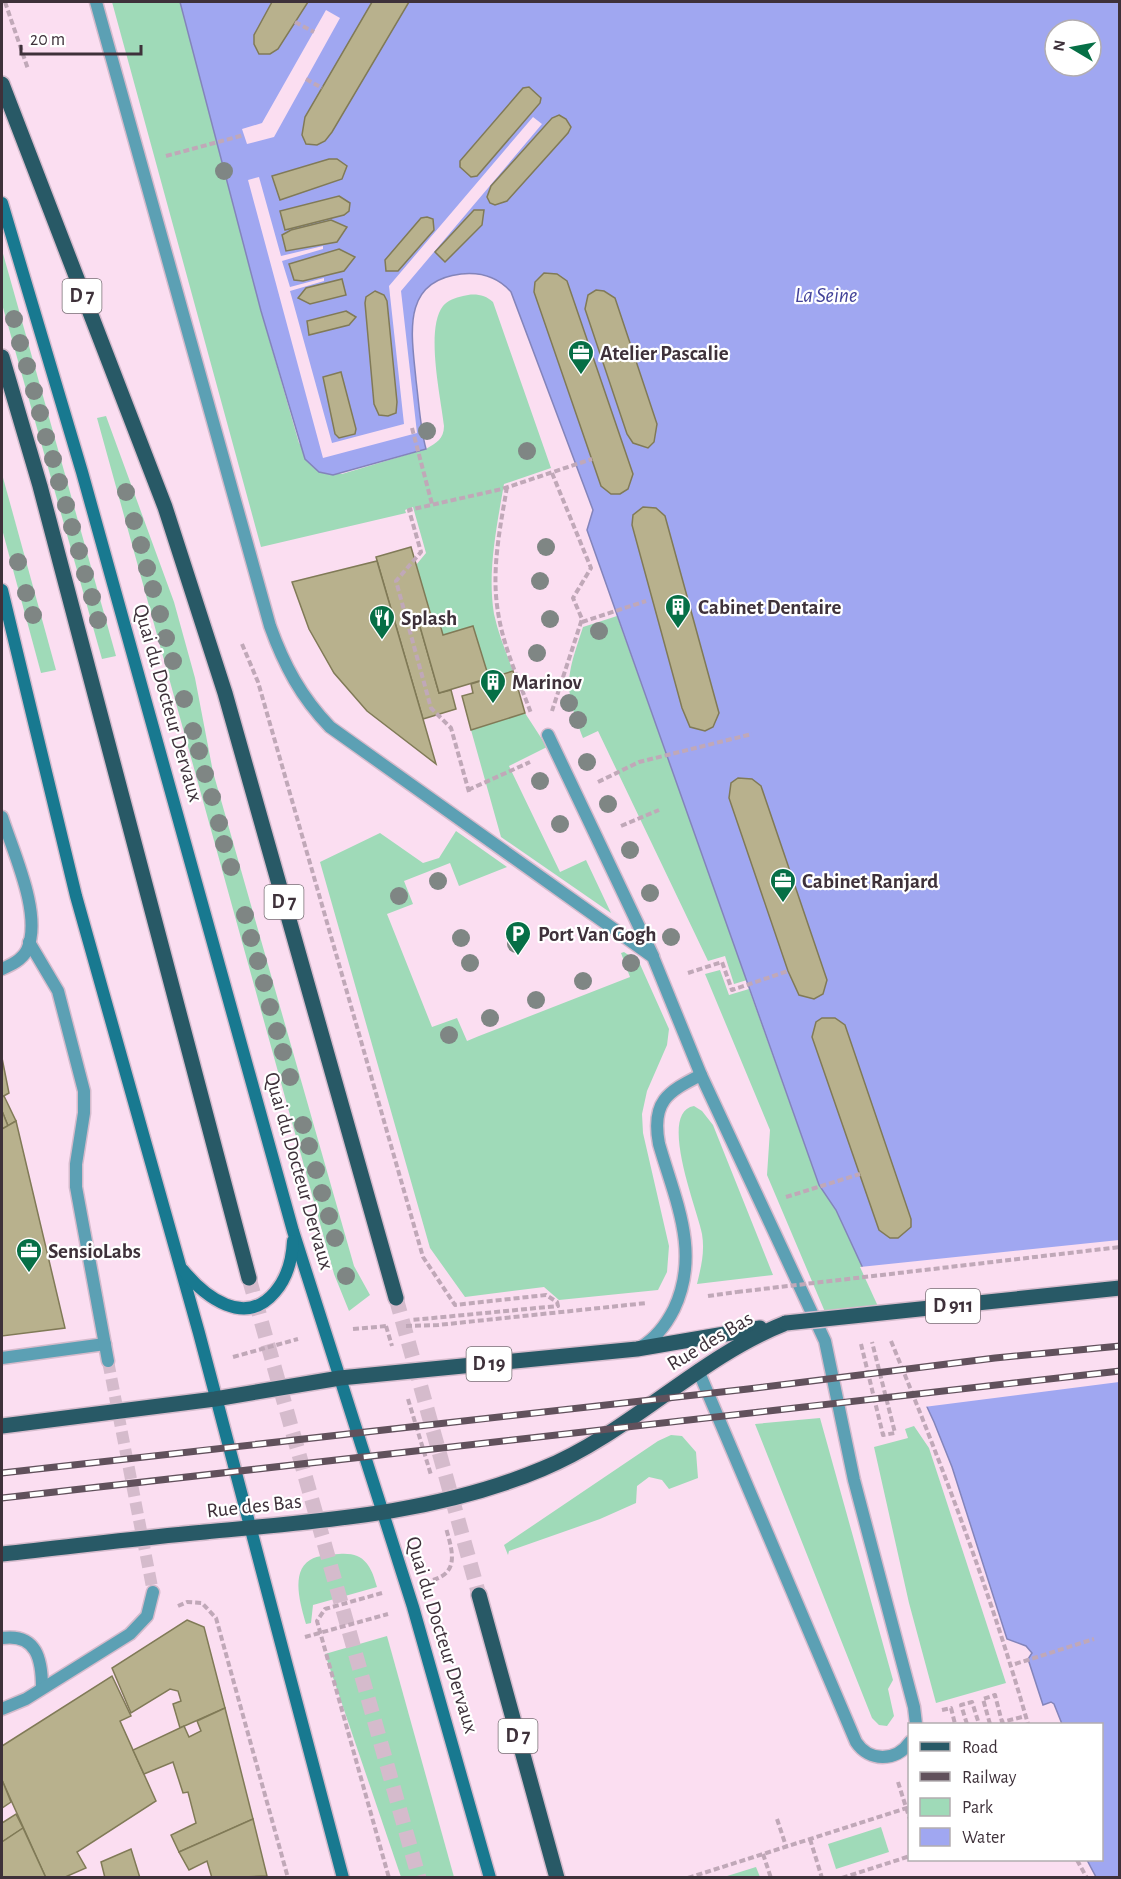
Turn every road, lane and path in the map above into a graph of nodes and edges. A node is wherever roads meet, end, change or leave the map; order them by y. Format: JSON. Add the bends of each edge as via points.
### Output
{"nodes":[{"id":1,"x":96,"y":2,"type":"edge"},
{"id":2,"x":295,"y":22,"type":"dead end"},
{"id":3,"x":314,"y":32,"type":"dead end"},
{"id":4,"x":306,"y":79,"type":"dead end"},
{"id":5,"x":2,"y":84,"type":"edge"},
{"id":6,"x":322,"y":88,"type":"dead end"},
{"id":7,"x":244,"y":135,"type":"dead end"},
{"id":8,"x":142,"y":163,"type":"junction"},
{"id":9,"x":2,"y":203,"type":"edge"},
{"id":10,"x":2,"y":357,"type":"edge"},
{"id":11,"x":412,"y":428,"type":"dead end"},
{"id":12,"x":592,"y":459,"type":"dead end"},
{"id":13,"x":552,"y":472,"type":"junction"},
{"id":14,"x":507,"y":487,"type":"junction"},
{"id":15,"x":432,"y":504,"type":"junction"},
{"id":16,"x":2,"y":590,"type":"edge"},
{"id":17,"x":646,"y":601,"type":"dead end"},
{"id":18,"x":581,"y":623,"type":"junction"},
{"id":19,"x":546,"y":733,"type":"junction"},
{"id":20,"x":752,"y":734,"type":"dead end"},
{"id":21,"x":555,"y":750,"type":"junction"},
{"id":22,"x":468,"y":790,"type":"junction"},
{"id":23,"x":575,"y":793,"type":"junction"},
{"id":24,"x":659,"y":810,"type":"dead end"},
{"id":25,"x":2,"y":817,"type":"edge"},
{"id":26,"x":480,"y":836,"type":"junction"},
{"id":27,"x":596,"y":837,"type":"junction"},
{"id":28,"x":29,"y":942,"type":"junction"},
{"id":29,"x":653,"y":957,"type":"junction"},
{"id":30,"x":719,"y":963,"type":"dead end"},
{"id":31,"x":2,"y":969,"type":"edge"},
{"id":32,"x":788,"y":971,"type":"dead end"},
{"id":33,"x":701,"y":1075,"type":"junction"},
{"id":34,"x":860,"y":1174,"type":"dead end"},
{"id":35,"x":762,"y":1205,"type":"junction"},
{"id":36,"x":293,"y":1232,"type":"junction"},
{"id":37,"x":1119,"y":1247,"type":"edge"},
{"id":38,"x":178,"y":1264,"type":"junction"},
{"id":39,"x":249,"y":1278,"type":"tunnel mouth"},
{"id":40,"x":1119,"y":1288,"type":"edge"},
{"id":41,"x":737,"y":1292,"type":"dead end"},
{"id":42,"x":396,"y":1298,"type":"tunnel mouth"},
{"id":43,"x":678,"y":1299,"type":"junction"},
{"id":44,"x":786,"y":1323,"type":"junction"},
{"id":45,"x":395,"y":1325,"type":"dead end"},
{"id":46,"x":386,"y":1326,"type":"junction"},
{"id":47,"x":402,"y":1326,"type":"dead end"},
{"id":48,"x":325,"y":1331,"type":"junction"},
{"id":49,"x":887,"y":1332,"type":"dead end"},
{"id":50,"x":870,"y":1335,"type":"dead end"},
{"id":51,"x":389,"y":1338,"type":"dead end"},
{"id":52,"x":825,"y":1341,"type":"junction"},
{"id":53,"x":105,"y":1344,"type":"junction"},
{"id":54,"x":637,"y":1349,"type":"junction"},
{"id":55,"x":2,"y":1358,"type":"edge"},
{"id":56,"x":108,"y":1361,"type":"tunnel mouth"},
{"id":57,"x":208,"y":1370,"type":"junction"},
{"id":58,"x":698,"y":1370,"type":"junction"},
{"id":59,"x":340,"y":1378,"type":"junction"},
{"id":60,"x":215,"y":1399,"type":"junction"},
{"id":61,"x":413,"y":1416,"type":"dead end"},
{"id":62,"x":2,"y":1426,"type":"edge"},
{"id":63,"x":428,"y":1465,"type":"dead end"},
{"id":64,"x":383,"y":1514,"type":"junction"},
{"id":65,"x":250,"y":1528,"type":"junction"},
{"id":66,"x":450,"y":1546,"type":"dead end"},
{"id":67,"x":2,"y":1554,"type":"edge"},
{"id":68,"x":406,"y":1586,"type":"junction"},
{"id":69,"x":153,"y":1592,"type":"tunnel mouth"},
{"id":70,"x":479,"y":1595,"type":"tunnel mouth"},
{"id":71,"x":413,"y":1607,"type":"junction"},
{"id":72,"x":147,"y":1616,"type":"junction"},
{"id":73,"x":320,"y":1633,"type":"junction"},
{"id":74,"x":2,"y":1638,"type":"edge"},
{"id":75,"x":279,"y":1639,"type":"junction"},
{"id":76,"x":1094,"y":1639,"type":"dead end"},
{"id":77,"x":1015,"y":1664,"type":"dead end"},
{"id":78,"x":42,"y":1688,"type":"junction"},
{"id":79,"x":2,"y":1709,"type":"edge"},
{"id":80,"x":938,"y":1711,"type":"dead end"},
{"id":81,"x":1026,"y":1716,"type":"junction"},
{"id":82,"x":916,"y":1723,"type":"edge"},
{"id":83,"x":955,"y":1723,"type":"edge"},
{"id":84,"x":966,"y":1723,"type":"edge"},
{"id":85,"x":978,"y":1723,"type":"edge"},
{"id":86,"x":989,"y":1723,"type":"edge"},
{"id":87,"x":1028,"y":1723,"type":"edge"},
{"id":88,"x":908,"y":1743,"type":"edge"},
{"id":89,"x":897,"y":1778,"type":"dead end"},
{"id":90,"x":908,"y":1807,"type":"edge"},
{"id":91,"x":777,"y":1819,"type":"dead end"},
{"id":92,"x":810,"y":1839,"type":"junction"},
{"id":93,"x":786,"y":1846,"type":"junction"},
{"id":94,"x":763,"y":1854,"type":"junction"},
{"id":95,"x":908,"y":1856,"type":"edge"},
{"id":96,"x":1078,"y":1861,"type":"edge"},
{"id":97,"x":288,"y":1878,"type":"edge"},
{"id":98,"x":343,"y":1878,"type":"edge"},
{"id":99,"x":389,"y":1878,"type":"edge"},
{"id":100,"x":490,"y":1878,"type":"edge"},
{"id":101,"x":557,"y":1878,"type":"edge"},
{"id":102,"x":688,"y":1878,"type":"edge"},
{"id":103,"x":771,"y":1878,"type":"edge"},
{"id":104,"x":822,"y":1878,"type":"edge"},
{"id":105,"x":842,"y":1878,"type":"edge"},
{"id":106,"x":1087,"y":1878,"type":"edge"}],
"edges":[{"from":1,"to":8,"type":"street"},
{"from":2,"to":3,"type":"path"},
{"from":4,"to":6,"type":"path"},
{"from":5,"to":42,"type":"main road","number":"D 7","via":[[165,507],[228,704]]},
{"from":7,"to":8,"type":"path"},
{"from":8,"to":26,"type":"street","via":[[270,626],[289,672],[304,697],[330,726]]},
{"from":9,"to":36,"type":"main road","name":"Quai du Docteur Dervaux","via":[[82,472]]},
{"from":10,"to":39,"type":"main road","via":[[40,486]]},
{"from":11,"to":15,"type":"path"},
{"from":12,"to":13,"type":"path"},
{"from":13,"to":14,"type":"path"},
{"from":13,"to":18,"type":"path","via":[[591,568],[573,598]]},
{"from":14,"to":15,"type":"path"},
{"from":14,"to":19,"type":"path","via":[[495,582],[498,614],[531,716]]},
{"from":15,"to":22,"type":"path","via":[[409,510],[420,552],[396,582],[431,708],[451,728]]},
{"from":16,"to":38,"type":"main road","via":[[76,896]]},
{"from":17,"to":18,"type":"path"},
{"from":18,"to":19,"type":"path"},
{"from":19,"to":21,"type":"street"},
{"from":20,"to":23,"type":"path","via":[[639,762]]},
{"from":21,"to":22,"type":"path"},
{"from":21,"to":23,"type":"street"},
{"from":22,"to":26,"type":"path"},
{"from":23,"to":27,"type":"street"},
{"from":24,"to":27,"type":"path"},
{"from":25,"to":28,"type":"street","via":[[32,917]]},
{"from":26,"to":29,"type":"street"},
{"from":27,"to":29,"type":"street"},
{"from":28,"to":31,"type":"street","via":[[20,959]]},
{"from":28,"to":53,"type":"street","via":[[58,991],[84,1091],[76,1187]]},
{"from":29,"to":33,"type":"street"},
{"from":30,"to":32,"type":"path","via":[[722,962],[732,990]]},
{"from":33,"to":35,"type":"street"},
{"from":33,"to":43,"type":"street","via":[[669,1092],[657,1120],[659,1144],[684,1228],[687,1252]]},
{"from":34,"to":35,"type":"path"},
{"from":35,"to":52,"type":"street"},
{"from":36,"to":38,"type":"main road","via":[[293,1255],[284,1282],[268,1300],[251,1309],[221,1303],[198,1289]]},
{"from":36,"to":48,"type":"main road","name":"Quai du Docteur Dervaux"},
{"from":37,"to":41,"type":"path","bridge":true},
{"from":38,"to":57,"type":"main road"},
{"from":40,"to":44,"type":"main road","number":"D 911","bridge":true},
{"from":43,"to":47,"type":"path"},
{"from":43,"to":54,"type":"street","via":[[659,1332]]},
{"from":44,"to":54,"type":"main road","name":"Rue des Bas","number":"D 19"},
{"from":44,"to":58,"type":"main road","name":"Rue des Bas","via":[[751,1336]]},
{"from":45,"to":46,"type":"path"},
{"from":46,"to":48,"type":"path"},
{"from":46,"to":51,"type":"path"},
{"from":48,"to":57,"type":"path","via":[[236,1356]]},
{"from":48,"to":59,"type":"main road","name":"Quai du Docteur Dervaux"},
{"from":49,"to":81,"type":"path","via":[[952,1490]]},
{"from":50,"to":52,"type":"path","via":[[895,1432],[883,1435],[859,1337]]},
{"from":52,"to":82,"type":"street","via":[[854,1480]]},
{"from":53,"to":55,"type":"street"},
{"from":53,"to":56,"type":"street"},
{"from":54,"to":59,"type":"main road","name":"Rue des Bas","number":"D 19"},
{"from":57,"to":60,"type":"main road"},
{"from":58,"to":64,"type":"main road","name":"Rue des Bas","via":[[574,1455],[449,1502]]},
{"from":58,"to":88,"type":"street","via":[[856,1742],[867,1755],[879,1757],[898,1753]]},
{"from":59,"to":60,"type":"main road","name":"Rue des Bas","number":"D 19"},
{"from":59,"to":64,"type":"main road","name":"Quai du Docteur Dervaux"},
{"from":60,"to":62,"type":"main road","name":"Rue des Bas","number":"D 19"},
{"from":60,"to":65,"type":"main road"},
{"from":61,"to":63,"type":"path"},
{"from":64,"to":65,"type":"main road","name":"Rue des Bas"},
{"from":64,"to":68,"type":"main road","name":"Quai du Docteur Dervaux"},
{"from":65,"to":67,"type":"main road","name":"Rue des Bas"},
{"from":65,"to":75,"type":"main road"},
{"from":66,"to":68,"type":"path","via":[[451,1570],[439,1578]]},
{"from":68,"to":71,"type":"main road","name":"Quai du Docteur Dervaux"},
{"from":68,"to":73,"type":"path","via":[[325,1609],[317,1621]]},
{"from":69,"to":72,"type":"street"},
{"from":70,"to":101,"type":"main road","number":"D 7"},
{"from":71,"to":73,"type":"path"},
{"from":71,"to":100,"type":"main road","name":"Quai du Docteur Dervaux"},
{"from":72,"to":78,"type":"street","via":[[130,1634]]},
{"from":72,"to":97,"type":"path","via":[[159,1616],[181,1604],[195,1602],[208,1607],[216,1618]]},
{"from":73,"to":75,"type":"path"},
{"from":73,"to":99,"type":"path"},
{"from":74,"to":78,"type":"street","via":[[24,1640],[35,1650],[42,1669]]},
{"from":75,"to":98,"type":"main road"},
{"from":76,"to":77,"type":"path"},
{"from":78,"to":79,"type":"street"},
{"from":80,"to":83,"type":"path","via":[[951,1708]]},
{"from":81,"to":86,"type":"path","via":[[1002,1722],[995,1695],[983,1698]]},
{"from":81,"to":87,"type":"path"},
{"from":84,"to":85,"type":"path","via":[[961,1705],[972,1702]]},
{"from":89,"to":90,"type":"path"},
{"from":90,"to":92,"type":"path"},
{"from":91,"to":93,"type":"path"},
{"from":92,"to":93,"type":"path"},
{"from":92,"to":104,"type":"path"},
{"from":93,"to":94,"type":"path"},
{"from":94,"to":102,"type":"path"},
{"from":94,"to":103,"type":"path"},
{"from":95,"to":105,"type":"path"},
{"from":96,"to":106,"type":"path"}]}
